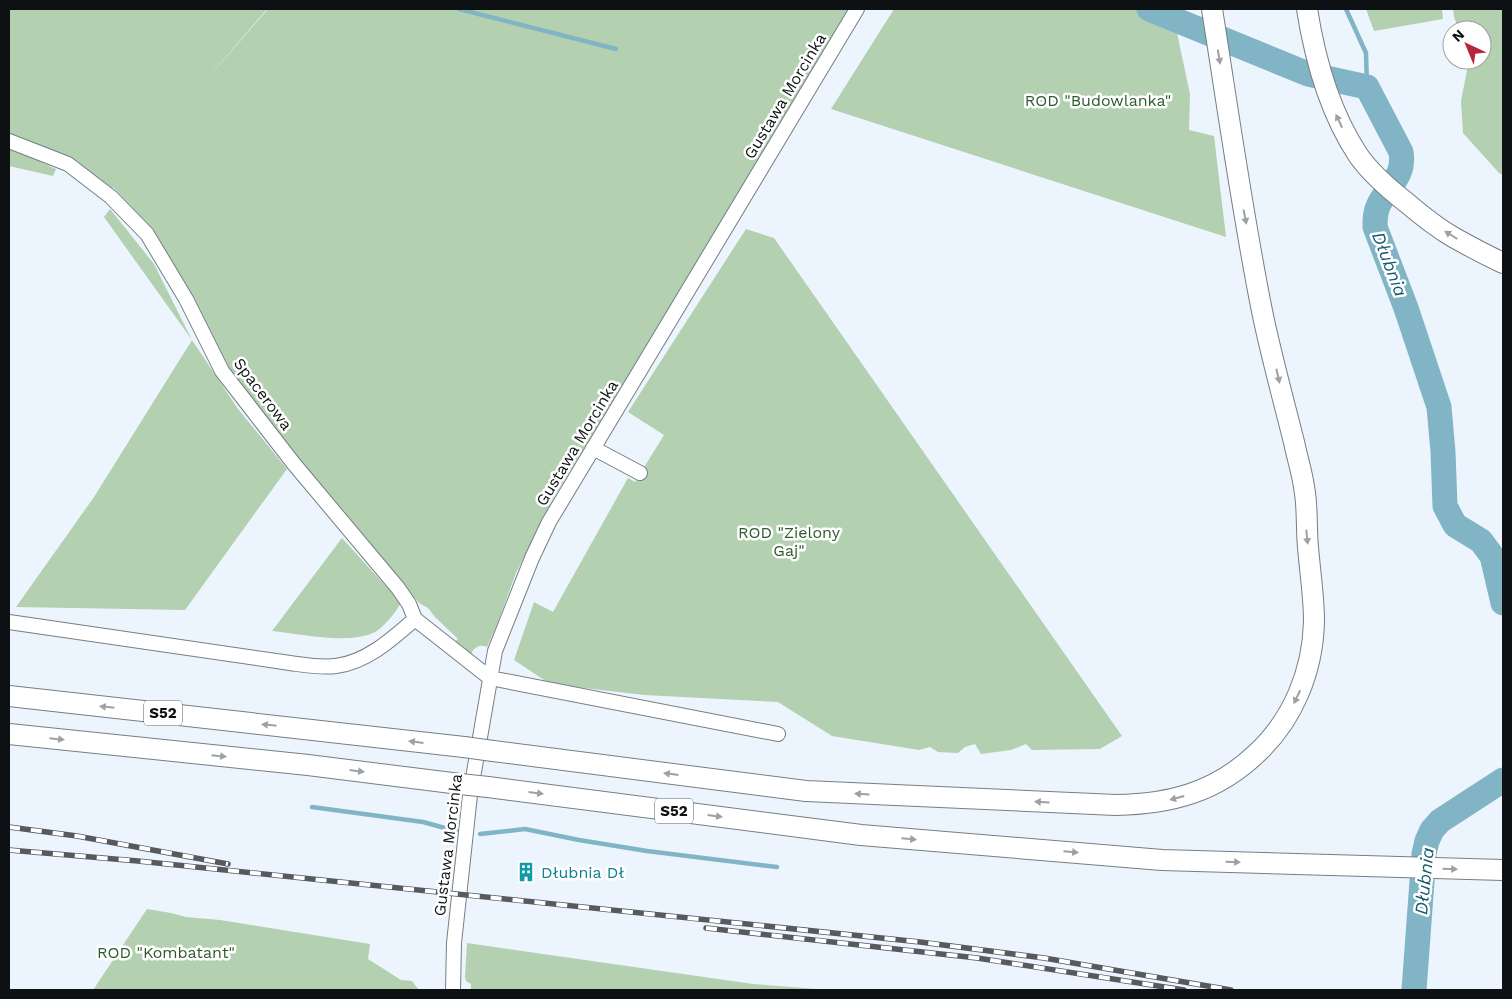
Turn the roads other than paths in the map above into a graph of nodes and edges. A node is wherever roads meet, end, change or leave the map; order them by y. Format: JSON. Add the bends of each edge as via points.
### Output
{"nodes":[{"id":1,"x":857,"y":9,"type":"edge"},
{"id":2,"x":1212,"y":9,"type":"edge"},
{"id":3,"x":1307,"y":9,"type":"edge"},
{"id":4,"x":9,"y":141,"type":"edge"},
{"id":5,"x":1498,"y":261,"type":"edge"},
{"id":6,"x":593,"y":448,"type":"junction"},
{"id":7,"x":640,"y":473,"type":"dead end"},
{"id":8,"x":415,"y":619,"type":"junction"},
{"id":9,"x":9,"y":622,"type":"edge"},
{"id":10,"x":490,"y":678,"type":"junction"},
{"id":11,"x":9,"y":696,"type":"edge"},
{"id":12,"x":9,"y":734,"type":"edge"},
{"id":13,"x":778,"y":734,"type":"dead end"},
{"id":14,"x":1503,"y":870,"type":"edge"},
{"id":15,"x":453,"y":990,"type":"edge"}],
"edges":[{"from":1,"to":6,"type":"street","name":"Gustawa Morcinka"},
{"from":2,"to":11,"type":"highway","number":"S52","one_way":true,"bridge":true,"via":[[1263,313],[1305,489],[1314,612],[1306,676],[1288,715],[1267,743],[1240,768],[1206,788],[1166,801],[1137,804],[806,791],[493,751]]},
{"from":5,"to":3,"type":"highway","one_way":true,"via":[[1418,213],[1385,185],[1359,156],[1340,125],[1327,92]]},
{"from":4,"to":8,"type":"street","name":"Spacerowa","via":[[68,164],[111,197],[147,234],[186,298],[222,371],[294,464],[398,588]]},
{"from":6,"to":7,"type":"street"},
{"from":6,"to":10,"type":"street","name":"Gustawa Morcinka","via":[[549,522],[532,558],[495,650]]},
{"from":8,"to":9,"type":"street","via":[[380,647],[336,666],[290,663]]},
{"from":8,"to":10,"type":"street","name":"Spacerowa"},
{"from":10,"to":13,"type":"street"},
{"from":10,"to":15,"type":"street","name":"Gustawa Morcinka","via":[[470,795],[454,943]]},
{"from":12,"to":14,"type":"highway","number":"S52","one_way":true,"bridge":true,"via":[[308,765],[861,835],[1162,860]]}]}
